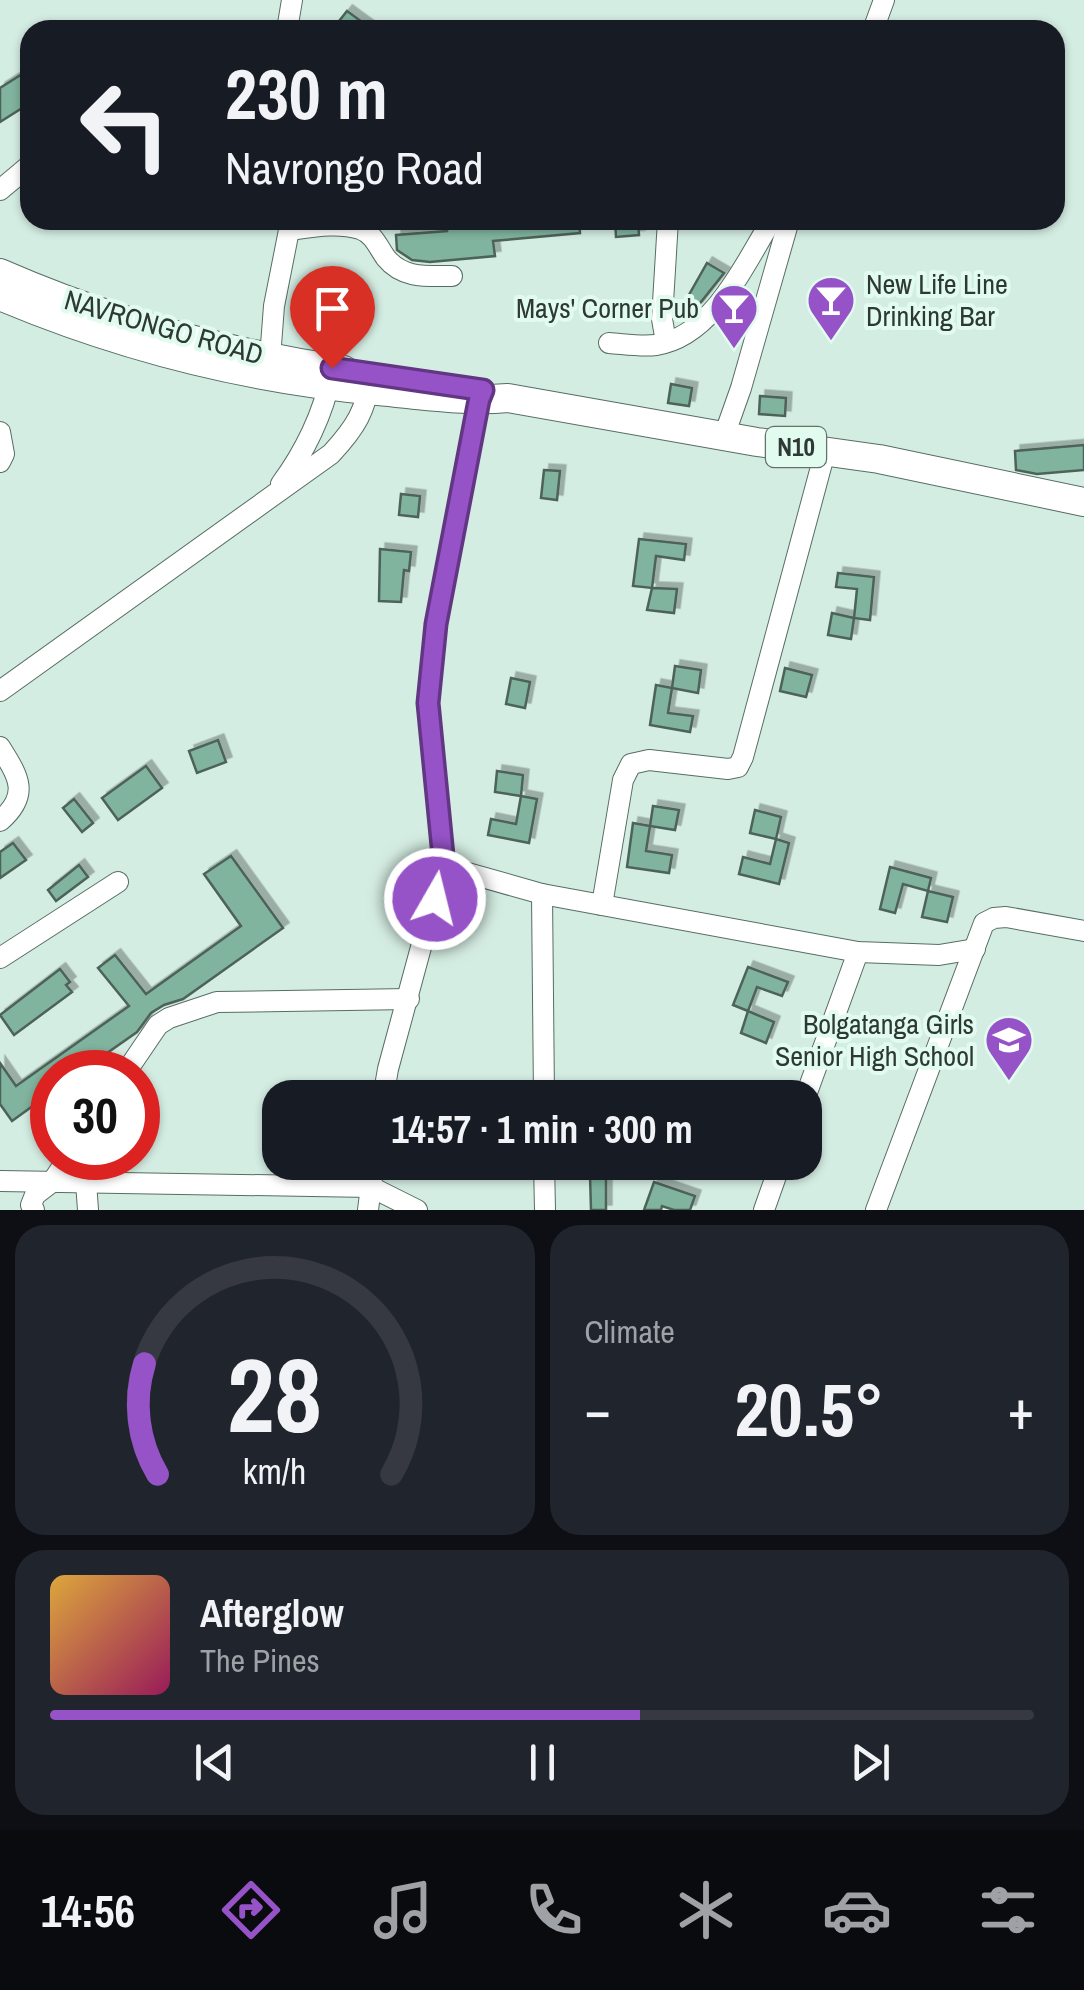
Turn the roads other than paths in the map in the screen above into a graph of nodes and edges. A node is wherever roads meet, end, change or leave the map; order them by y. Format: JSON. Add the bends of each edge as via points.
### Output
{"nodes":[{"id":1,"x":20,"y":173,"type":"edge"},
{"id":2,"x":0,"y":190,"type":"edge"},
{"id":3,"x":289,"y":230,"type":"edge"},
{"id":4,"x":363,"y":230,"type":"edge"},
{"id":5,"x":667,"y":230,"type":"edge"},
{"id":6,"x":766,"y":230,"type":"edge"},
{"id":7,"x":785,"y":230,"type":"edge"},
{"id":8,"x":0,"y":274,"type":"edge"},
{"id":9,"x":452,"y":276,"type":"dead end"},
{"id":10,"x":0,"y":296,"type":"edge"},
{"id":11,"x":666,"y":342,"type":"junction"},
{"id":12,"x":609,"y":343,"type":"dead end"},
{"id":13,"x":270,"y":358,"type":"junction"},
{"id":14,"x":330,"y":377,"type":"junction"},
{"id":15,"x":371,"y":382,"type":"junction"},
{"id":16,"x":490,"y":396,"type":"junction"},
{"id":17,"x":0,"y":432,"type":"edge"},
{"id":18,"x":724,"y":436,"type":"junction"},
{"id":19,"x":825,"y":452,"type":"junction"},
{"id":20,"x":0,"y":462,"type":"edge"},
{"id":21,"x":267,"y":501,"type":"junction"},
{"id":22,"x":1084,"y":502,"type":"edge"},
{"id":23,"x":0,"y":691,"type":"edge"},
{"id":24,"x":0,"y":747,"type":"edge"},
{"id":25,"x":0,"y":821,"type":"edge"},
{"id":26,"x":444,"y":866,"type":"junction"},
{"id":27,"x":118,"y":882,"type":"dead end"},
{"id":28,"x":542,"y":894,"type":"junction"},
{"id":29,"x":602,"y":906,"type":"junction"},
{"id":30,"x":1084,"y":931,"type":"edge"},
{"id":31,"x":975,"y":949,"type":"junction"},
{"id":32,"x":858,"y":952,"type":"junction"},
{"id":33,"x":0,"y":958,"type":"edge"},
{"id":34,"x":409,"y":999,"type":"junction"},
{"id":35,"x":141,"y":1050,"type":"edge"},
{"id":36,"x":386,"y":1080,"type":"edge"},
{"id":37,"x":544,"y":1080,"type":"edge"},
{"id":38,"x":812,"y":1080,"type":"edge"},
{"id":39,"x":372,"y":1180,"type":"edge"},
{"id":40,"x":544,"y":1180,"type":"edge"},
{"id":41,"x":775,"y":1180,"type":"edge"},
{"id":42,"x":0,"y":1181,"type":"edge"},
{"id":43,"x":52,"y":1182,"type":"junction"},
{"id":44,"x":86,"y":1182,"type":"junction"},
{"id":45,"x":371,"y":1187,"type":"junction"},
{"id":46,"x":34,"y":1210,"type":"edge"},
{"id":47,"x":88,"y":1210,"type":"edge"},
{"id":48,"x":368,"y":1210,"type":"edge"},
{"id":49,"x":416,"y":1210,"type":"edge"},
{"id":50,"x":545,"y":1210,"type":"edge"},
{"id":51,"x":764,"y":1210,"type":"edge"},
{"id":52,"x":876,"y":1210,"type":"edge"}],
"edges":[{"from":1,"to":2,"type":"street"},
{"from":3,"to":13,"type":"street"},
{"from":4,"to":9,"type":"street","via":[[389,262],[413,276]]},
{"from":5,"to":11,"type":"street"},
{"from":6,"to":11,"type":"street","via":[[725,297],[692,330]]},
{"from":7,"to":18,"type":"street"},
{"from":8,"to":13,"type":"highway","name":"NAVRONGO ROAD","number":"N10","via":[[110,316]]},
{"from":10,"to":14,"type":"highway","name":"NAVRONGO ROAD","number":"N10","via":[[150,350],[265,377]]},
{"from":11,"to":12,"type":"street"},
{"from":13,"to":14,"type":"highway","name":"NAVRONGO ROAD","number":"N10"},
{"from":14,"to":15,"type":"highway","name":"NAVRONGO ROAD","number":"N10"},
{"from":14,"to":21,"type":"street","via":[[305,446]]},
{"from":15,"to":16,"type":"highway","name":"NAVRONGO ROAD","number":"N10"},
{"from":15,"to":21,"type":"street","via":[[345,439]]},
{"from":16,"to":18,"type":"highway","number":"N10"},
{"from":16,"to":26,"type":"street","via":[[436,624],[428,703]]},
{"from":17,"to":20,"type":"street"},
{"from":18,"to":19,"type":"highway","number":"N10"},
{"from":19,"to":22,"type":"highway","number":"N10"},
{"from":19,"to":29,"type":"street","via":[[743,757],[728,769],[631,764]]},
{"from":21,"to":23,"type":"street"},
{"from":24,"to":25,"type":"street","via":[[19,785],[12,810]]},
{"from":26,"to":28,"type":"street"},
{"from":26,"to":34,"type":"street"},
{"from":27,"to":33,"type":"street"},
{"from":28,"to":29,"type":"street"},
{"from":28,"to":37,"type":"street"},
{"from":29,"to":32,"type":"street"},
{"from":30,"to":31,"type":"street","via":[[1006,916],[984,924]]},
{"from":31,"to":32,"type":"street","via":[[940,955]]},
{"from":31,"to":52,"type":"street"},
{"from":32,"to":38,"type":"street"},
{"from":34,"to":35,"type":"street","via":[[217,1002],[169,1018]]},
{"from":34,"to":36,"type":"street"},
{"from":39,"to":45,"type":"street"},
{"from":40,"to":50,"type":"street"},
{"from":41,"to":51,"type":"street"},
{"from":42,"to":43,"type":"street"},
{"from":43,"to":44,"type":"street"},
{"from":43,"to":46,"type":"street","via":[[34,1195]]},
{"from":44,"to":45,"type":"street"},
{"from":44,"to":47,"type":"street"},
{"from":45,"to":48,"type":"street"},
{"from":45,"to":49,"type":"street"}]}
